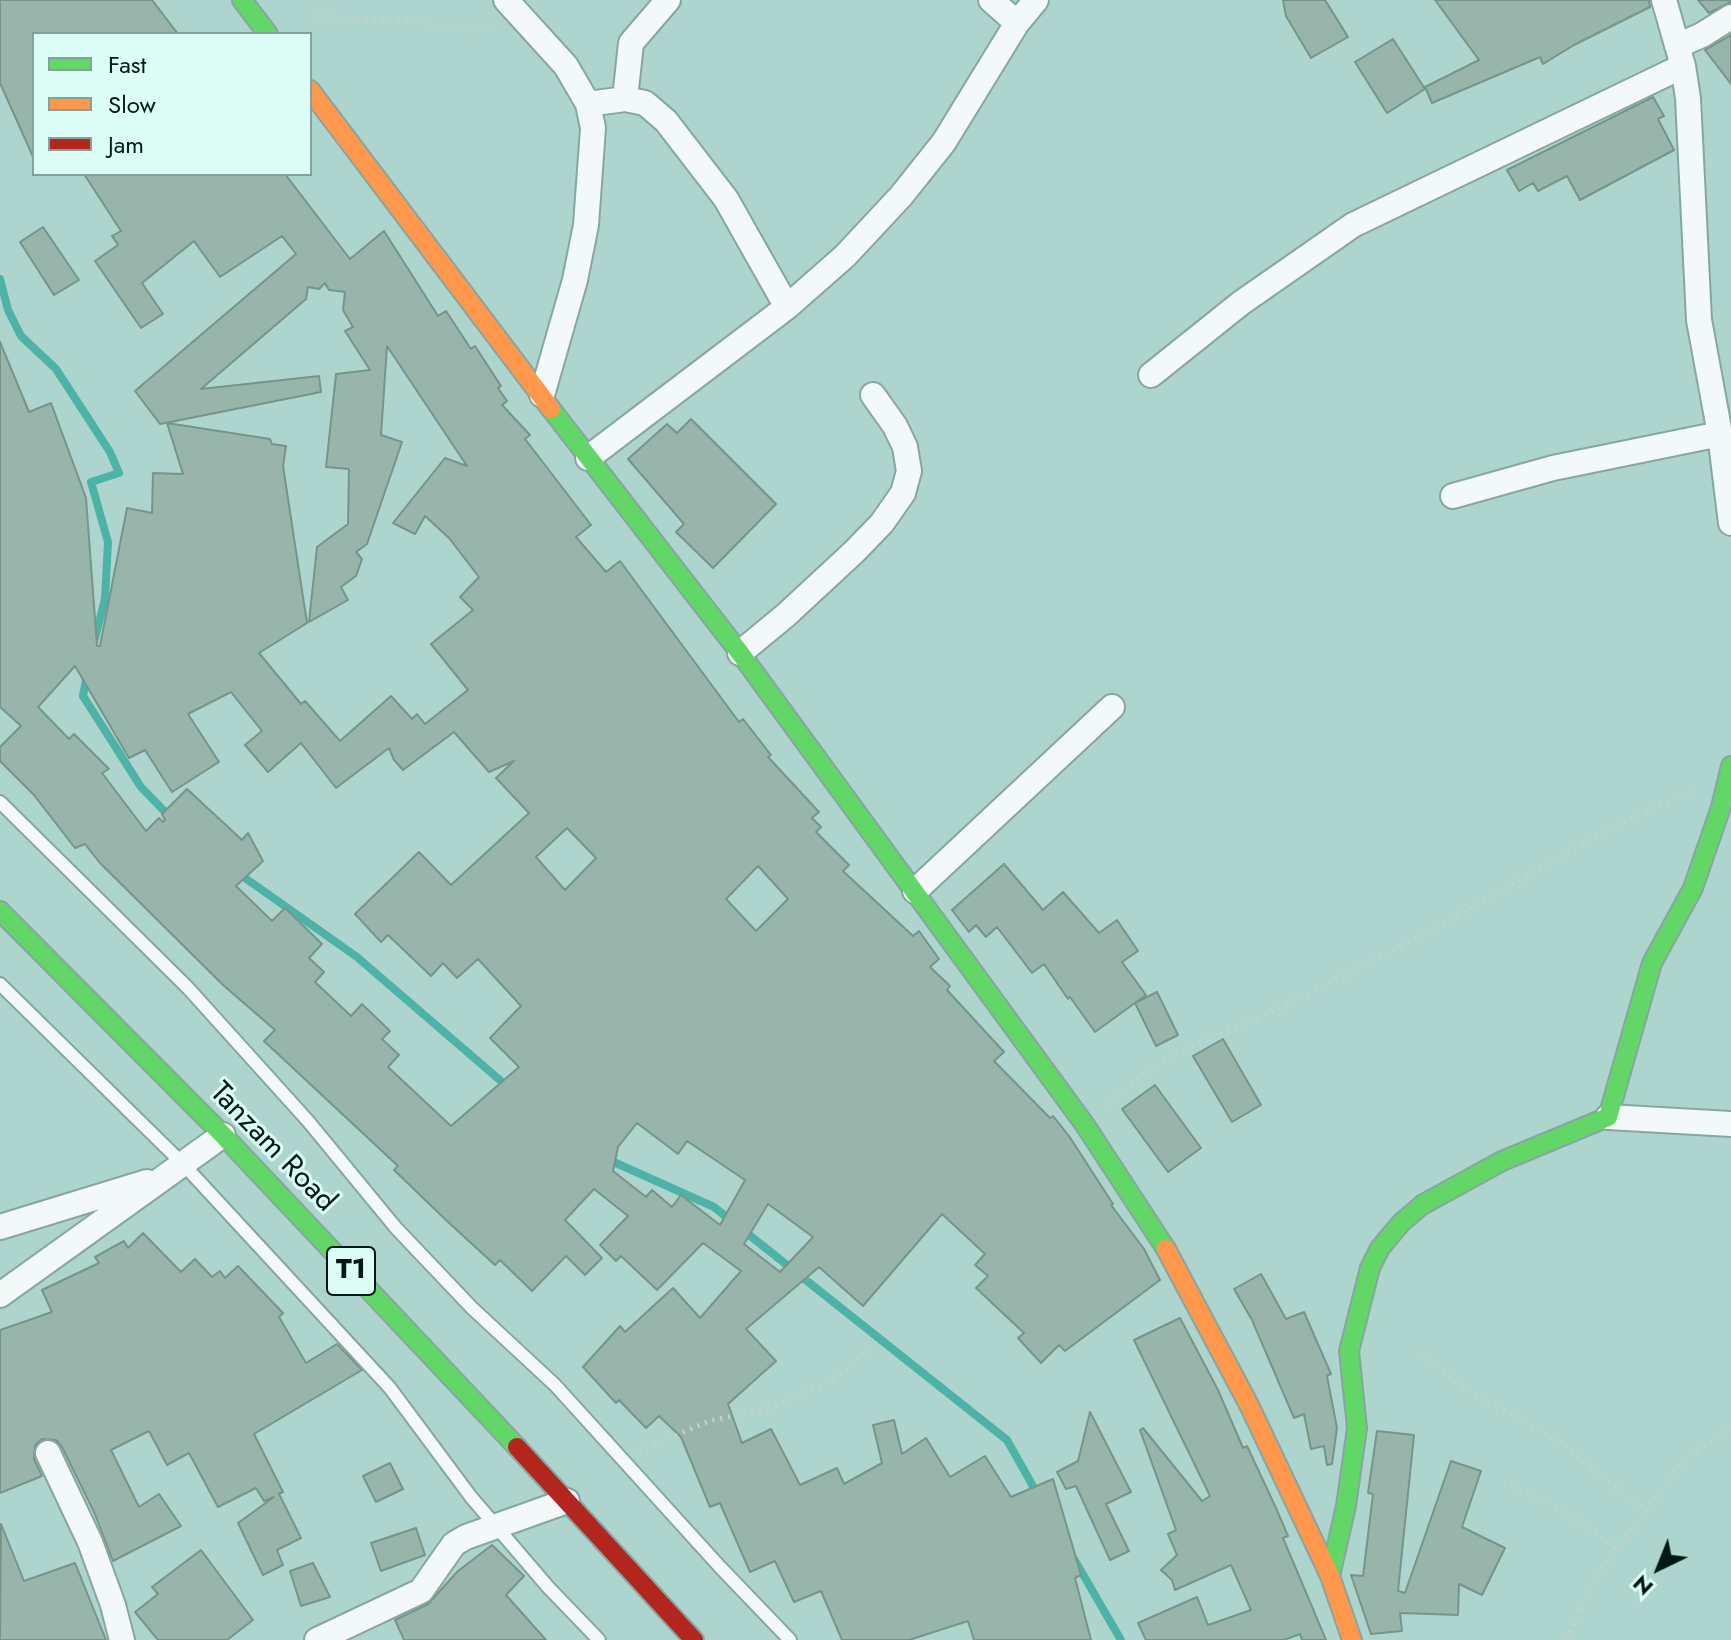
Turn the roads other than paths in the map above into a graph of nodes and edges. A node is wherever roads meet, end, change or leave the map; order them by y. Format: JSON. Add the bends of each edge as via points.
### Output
{"nodes":[{"id":1,"x":242,"y":0,"type":"edge"},
{"id":2,"x":506,"y":0,"type":"edge"},
{"id":3,"x":668,"y":0,"type":"edge"},
{"id":4,"x":991,"y":0,"type":"edge"},
{"id":5,"x":1036,"y":0,"type":"edge"},
{"id":6,"x":1664,"y":0,"type":"edge"},
{"id":7,"x":1731,"y":17,"type":"edge"},
{"id":8,"x":1017,"y":23,"type":"junction"},
{"id":9,"x":266,"y":32,"type":"edge"},
{"id":10,"x":1680,"y":56,"type":"junction"},
{"id":11,"x":312,"y":93,"type":"edge"},
{"id":12,"x":625,"y":99,"type":"junction"},
{"id":13,"x":588,"y":104,"type":"junction"},
{"id":14,"x":787,"y":307,"type":"junction"},
{"id":15,"x":1151,"y":375,"type":"dead end"},
{"id":16,"x":542,"y":395,"type":"junction"},
{"id":17,"x":873,"y":395,"type":"dead end"},
{"id":18,"x":1720,"y":434,"type":"junction"},
{"id":19,"x":588,"y":458,"type":"junction"},
{"id":20,"x":1453,"y":496,"type":"dead end"},
{"id":21,"x":1731,"y":523,"type":"edge"},
{"id":22,"x":740,"y":653,"type":"junction"},
{"id":23,"x":1112,"y":707,"type":"dead end"},
{"id":24,"x":1730,"y":768,"type":"edge"},
{"id":25,"x":0,"y":802,"type":"edge"},
{"id":26,"x":915,"y":891,"type":"junction"},
{"id":27,"x":0,"y":911,"type":"edge"},
{"id":28,"x":0,"y":984,"type":"edge"},
{"id":29,"x":1608,"y":1117,"type":"junction"},
{"id":30,"x":1731,"y":1124,"type":"edge"},
{"id":31,"x":223,"y":1135,"type":"junction"},
{"id":32,"x":174,"y":1171,"type":"junction"},
{"id":33,"x":0,"y":1227,"type":"edge"},
{"id":34,"x":0,"y":1295,"type":"edge"},
{"id":35,"x":48,"y":1453,"type":"dead end"},
{"id":36,"x":567,"y":1501,"type":"junction"},
{"id":37,"x":497,"y":1528,"type":"junction"},
{"id":38,"x":1330,"y":1576,"type":"junction"},
{"id":39,"x":122,"y":1640,"type":"edge"},
{"id":40,"x":317,"y":1640,"type":"edge"},
{"id":41,"x":599,"y":1640,"type":"edge"},
{"id":42,"x":694,"y":1640,"type":"edge"},
{"id":43,"x":790,"y":1640,"type":"edge"},
{"id":44,"x":1352,"y":1640,"type":"edge"}],
"edges":[{"from":1,"to":9,"type":"main road"},
{"from":2,"to":13,"type":"street","via":[[566,66]]},
{"from":3,"to":12,"type":"street","via":[[631,43]]},
{"from":4,"to":8,"type":"street"},
{"from":5,"to":8,"type":"street"},
{"from":6,"to":10,"type":"street"},
{"from":7,"to":10,"type":"street"},
{"from":8,"to":14,"type":"street","via":[[921,172],[845,256]]},
{"from":10,"to":15,"type":"street","via":[[1353,225],[1241,303]]},
{"from":10,"to":18,"type":"street","via":[[1690,125],[1699,320]]},
{"from":11,"to":16,"type":"main road"},
{"from":12,"to":13,"type":"street"},
{"from":12,"to":14,"type":"street","via":[[645,103],[696,157]]},
{"from":13,"to":16,"type":"street","via":[[593,128],[586,225]]},
{"from":14,"to":19,"type":"street"},
{"from":16,"to":19,"type":"main road"},
{"from":17,"to":22,"type":"street","via":[[905,447],[909,471],[903,493],[855,551]]},
{"from":18,"to":20,"type":"street","via":[[1553,468]]},
{"from":18,"to":21,"type":"street"},
{"from":19,"to":22,"type":"main road"},
{"from":22,"to":26,"type":"main road"},
{"from":23,"to":26,"type":"street"},
{"from":24,"to":29,"type":"main road","via":[[1693,888],[1648,976]]},
{"from":25,"to":43,"type":"lane","via":[[188,988],[396,1228],[555,1385]]},
{"from":26,"to":38,"type":"main road","via":[[1085,1125],[1168,1253],[1249,1405]]},
{"from":27,"to":31,"type":"main road","name":"Tanzam Road","number":"T1"},
{"from":28,"to":32,"type":"lane"},
{"from":29,"to":30,"type":"street"},
{"from":29,"to":38,"type":"main road","via":[[1441,1193],[1401,1223],[1380,1248],[1349,1351],[1356,1446]]},
{"from":31,"to":32,"type":"street"},
{"from":31,"to":36,"type":"main road","name":"Tanzam Road","number":"T1"},
{"from":32,"to":33,"type":"street"},
{"from":32,"to":34,"type":"street"},
{"from":32,"to":37,"type":"lane","via":[[390,1388]]},
{"from":35,"to":39,"type":"street","via":[[90,1542]]},
{"from":36,"to":37,"type":"street"},
{"from":36,"to":42,"type":"main road","name":"Tanzam Road","number":"T1"},
{"from":37,"to":40,"type":"street","via":[[454,1544],[421,1591]]},
{"from":37,"to":41,"type":"lane"},
{"from":38,"to":44,"type":"main road"}]}
